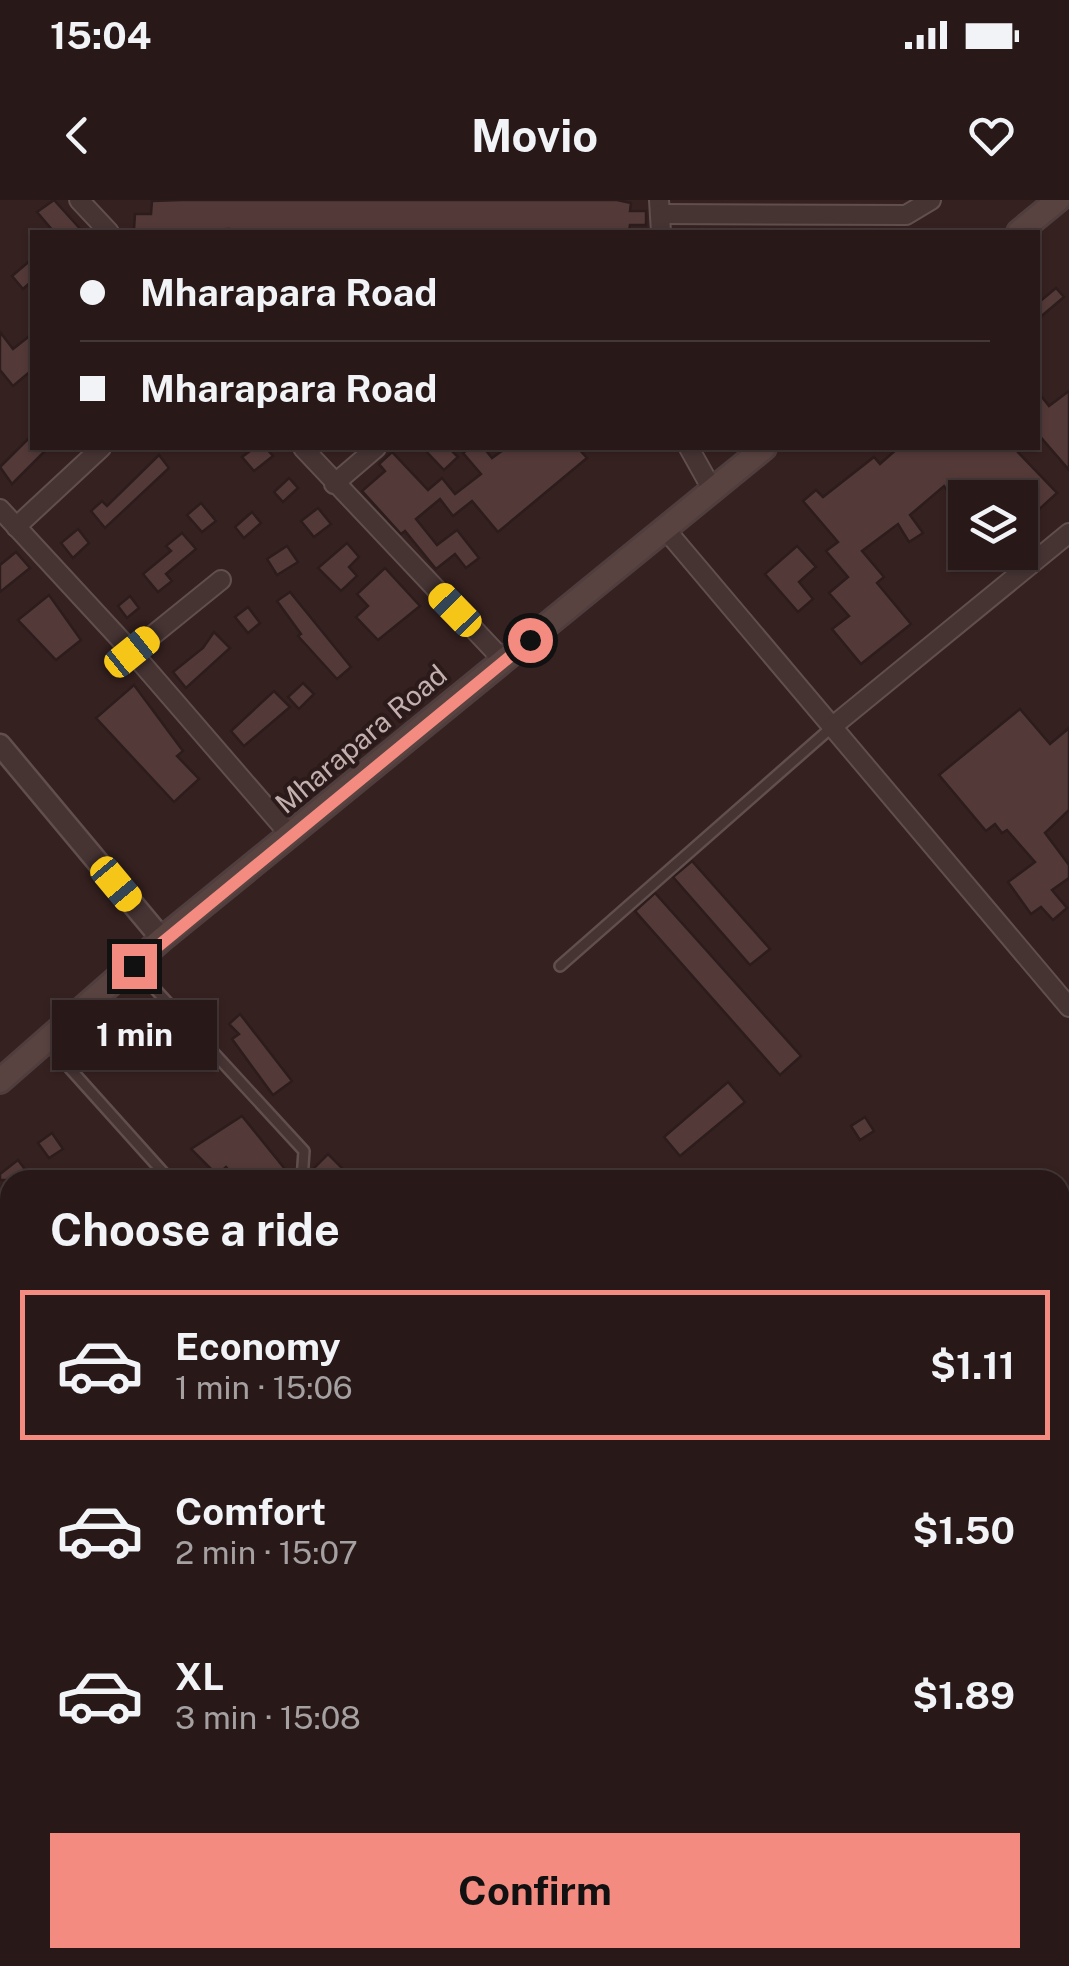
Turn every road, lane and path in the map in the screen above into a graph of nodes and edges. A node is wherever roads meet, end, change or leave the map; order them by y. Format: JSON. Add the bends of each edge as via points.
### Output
{"nodes":[{"id":1,"x":79,"y":200,"type":"edge"},
{"id":2,"x":930,"y":200,"type":"edge"},
{"id":3,"x":1058,"y":200,"type":"edge"},
{"id":4,"x":660,"y":216,"type":"edge"},
{"id":5,"x":107,"y":230,"type":"edge"},
{"id":6,"x":1021,"y":230,"type":"edge"},
{"id":7,"x":99,"y":450,"type":"edge"},
{"id":8,"x":305,"y":450,"type":"edge"},
{"id":9,"x":374,"y":450,"type":"edge"},
{"id":10,"x":690,"y":450,"type":"edge"},
{"id":11,"x":762,"y":450,"type":"edge"},
{"id":12,"x":334,"y":484,"type":"junction"},
{"id":13,"x":713,"y":491,"type":"junction"},
{"id":14,"x":0,"y":509,"type":"edge"},
{"id":15,"x":16,"y":527,"type":"junction"},
{"id":16,"x":666,"y":530,"type":"junction"},
{"id":17,"x":1069,"y":534,"type":"edge"},
{"id":18,"x":222,"y":580,"type":"dead end"},
{"id":19,"x":132,"y":652,"type":"junction"},
{"id":20,"x":503,"y":660,"type":"junction"},
{"id":21,"x":834,"y":726,"type":"junction"},
{"id":22,"x":0,"y":746,"type":"edge"},
{"id":23,"x":291,"y":836,"type":"junction"},
{"id":24,"x":162,"y":938,"type":"junction"},
{"id":25,"x":134,"y":966,"type":"junction"},
{"id":26,"x":560,"y":966,"type":"dead end"},
{"id":27,"x":1069,"y":1007,"type":"edge"},
{"id":28,"x":46,"y":1042,"type":"junction"},
{"id":29,"x":0,"y":1080,"type":"edge"},
{"id":30,"x":161,"y":1170,"type":"edge"},
{"id":31,"x":303,"y":1170,"type":"edge"}],
"edges":[{"from":1,"to":5,"type":"street"},
{"from":2,"to":4,"type":"street","via":[[906,215]]},
{"from":3,"to":6,"type":"main road"},
{"from":7,"to":15,"type":"street"},
{"from":8,"to":12,"type":"street"},
{"from":9,"to":12,"type":"street"},
{"from":10,"to":13,"type":"street"},
{"from":11,"to":13,"type":"main road","name":"Mharapara Road"},
{"from":12,"to":20,"type":"street"},
{"from":13,"to":16,"type":"main road","name":"Mharapara Road"},
{"from":14,"to":15,"type":"street"},
{"from":15,"to":19,"type":"street"},
{"from":16,"to":20,"type":"main road","name":"Mharapara Road"},
{"from":16,"to":21,"type":"street"},
{"from":17,"to":21,"type":"street"},
{"from":18,"to":19,"type":"street"},
{"from":19,"to":23,"type":"street"},
{"from":20,"to":23,"type":"main road","name":"Mharapara Road"},
{"from":21,"to":26,"type":"lane"},
{"from":21,"to":27,"type":"street"},
{"from":22,"to":24,"type":"street"},
{"from":23,"to":24,"type":"main road","name":"Mharapara Road"},
{"from":24,"to":25,"type":"main road","name":"Mharapara Road"},
{"from":25,"to":28,"type":"main road","name":"Mharapara Road"},
{"from":25,"to":31,"type":"lane","via":[[304,1151]]},
{"from":28,"to":29,"type":"main road","name":"Mharapara Road"},
{"from":28,"to":30,"type":"lane"}]}
